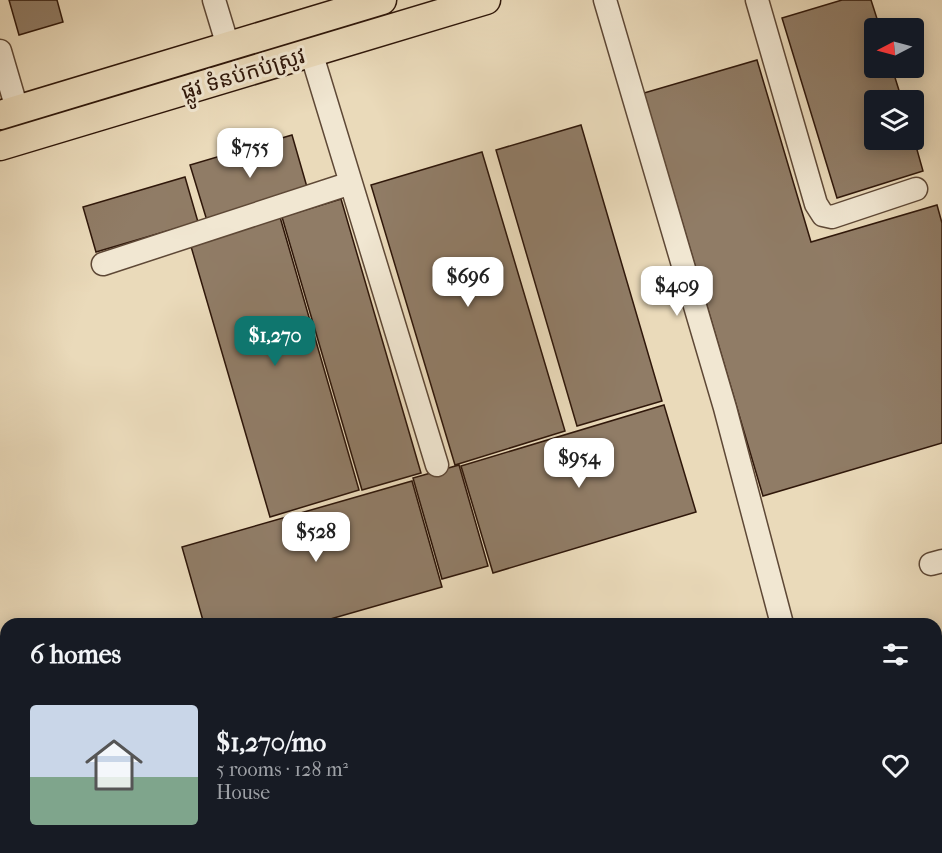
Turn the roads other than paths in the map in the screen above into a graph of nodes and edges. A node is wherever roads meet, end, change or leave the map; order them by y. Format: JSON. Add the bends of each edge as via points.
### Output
{"nodes":[{"id":1,"x":214,"y":0,"type":"edge"},
{"id":2,"x":382,"y":0,"type":"edge"},
{"id":3,"x":605,"y":0,"type":"edge"},
{"id":4,"x":757,"y":0,"type":"edge"},
{"id":5,"x":470,"y":2,"type":"edge"},
{"id":6,"x":228,"y":46,"type":"junction"},
{"id":7,"x":311,"y":52,"type":"junction"},
{"id":8,"x":2,"y":64,"type":"edge"},
{"id":9,"x":9,"y":112,"type":"edge"},
{"id":10,"x":0,"y":146,"type":"edge"},
{"id":11,"x":351,"y":183,"type":"junction"},
{"id":12,"x":916,"y":189,"type":"dead end"},
{"id":13,"x":103,"y":264,"type":"dead end"},
{"id":14,"x":436,"y":465,"type":"dead end"},
{"id":15,"x":780,"y":618,"type":"edge"}],
"edges":[{"from":1,"to":6,"type":"street"},
{"from":2,"to":6,"type":"main road","name":"ផ្លូវ ទំនប់កប់ស្រូវ"},
{"from":3,"to":15,"type":"street","via":[[725,408]]},
{"from":4,"to":12,"type":"street","via":[[816,204],[823,215],[832,217]]},
{"from":5,"to":7,"type":"main road","name":"ផ្លូវ ទំនប់កប់ស្រូវ"},
{"from":6,"to":9,"type":"main road","name":"ផ្លូវ ទំនប់កប់ស្រូវ"},
{"from":7,"to":10,"type":"main road","name":"ផ្លូវ ទំនប់កប់ស្រូវ"},
{"from":7,"to":11,"type":"street"},
{"from":8,"to":9,"type":"street"},
{"from":11,"to":13,"type":"street"},
{"from":11,"to":14,"type":"street"}]}
